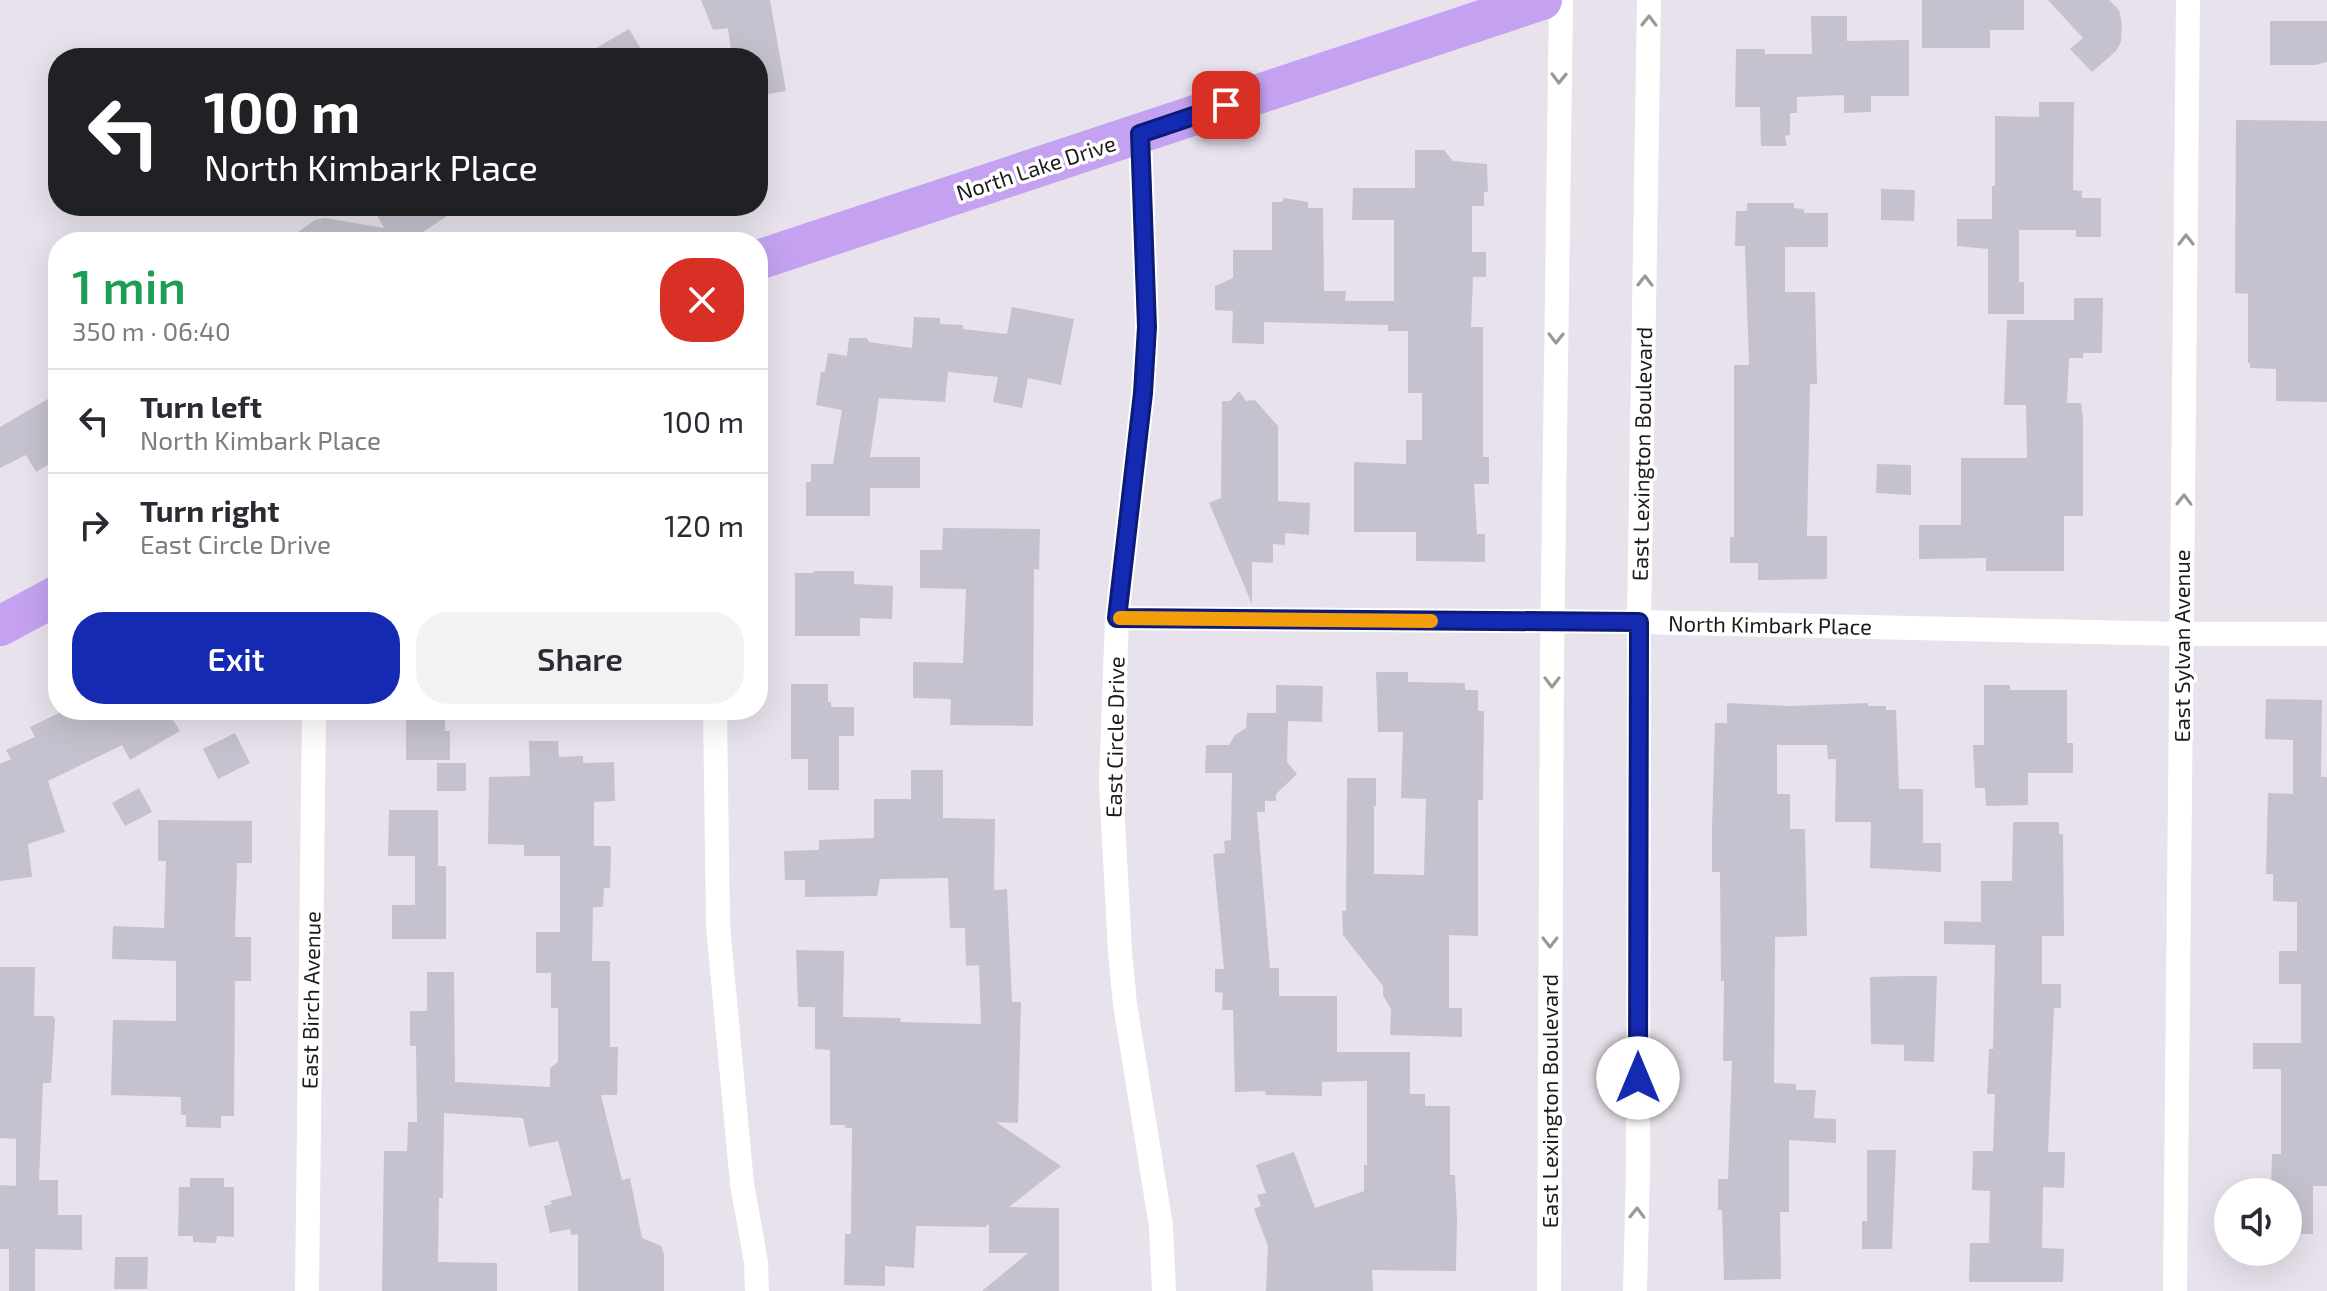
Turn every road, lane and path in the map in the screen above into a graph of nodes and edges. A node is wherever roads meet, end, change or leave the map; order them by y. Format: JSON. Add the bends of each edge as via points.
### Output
{"nodes":[{"id":1,"x":1542,"y":0,"type":"edge"},
{"id":2,"x":1561,"y":0,"type":"edge"},
{"id":3,"x":1649,"y":0,"type":"edge"},
{"id":4,"x":2188,"y":0,"type":"edge"},
{"id":5,"x":1140,"y":134,"type":"junction"},
{"id":6,"x":768,"y":257,"type":"edge"},
{"id":7,"x":48,"y":600,"type":"edge"},
{"id":8,"x":1117,"y":618,"type":"junction"},
{"id":9,"x":1639,"y":622,"type":"junction"},
{"id":10,"x":1552,"y":623,"type":"junction"},
{"id":11,"x":0,"y":626,"type":"edge"},
{"id":12,"x":2183,"y":634,"type":"junction"},
{"id":13,"x":2327,"y":634,"type":"edge"},
{"id":14,"x":314,"y":720,"type":"edge"},
{"id":15,"x":715,"y":720,"type":"edge"},
{"id":16,"x":307,"y":1291,"type":"edge"},
{"id":17,"x":757,"y":1291,"type":"edge"},
{"id":18,"x":1164,"y":1291,"type":"edge"},
{"id":19,"x":1549,"y":1291,"type":"edge"},
{"id":20,"x":1635,"y":1291,"type":"edge"},
{"id":21,"x":2175,"y":1291,"type":"edge"}],
"edges":[{"from":1,"to":5,"type":"main road","name":"North Lake Drive"},
{"from":2,"to":10,"type":"street","name":"East Lexington Boulevard","one_way":true},
{"from":9,"to":3,"type":"street","name":"East Lexington Boulevard","one_way":true},
{"from":12,"to":4,"type":"street","name":"East Sylvan Avenue","one_way":true},
{"from":5,"to":6,"type":"main road","name":"North Lake Drive"},
{"from":5,"to":8,"type":"street","name":"East Circle Drive","via":[[1147,327]]},
{"from":7,"to":11,"type":"main road"},
{"from":8,"to":10,"type":"street","name":"North Kimbark Place"},
{"from":8,"to":18,"type":"street","name":"East Circle Drive","via":[[1111,783],[1120,952],[1161,1226]]},
{"from":9,"to":10,"type":"street","name":"North Kimbark Place"},
{"from":9,"to":12,"type":"street","name":"North Kimbark Place"},
{"from":20,"to":9,"type":"street","name":"East Lexington Boulevard","one_way":true},
{"from":10,"to":19,"type":"street","name":"East Lexington Boulevard","one_way":true},
{"from":12,"to":13,"type":"street","name":"North Kimbark Place"},
{"from":12,"to":21,"type":"street","name":"East Sylvan Avenue"},
{"from":14,"to":16,"type":"street","name":"East Birch Avenue"},
{"from":15,"to":17,"type":"street","via":[[718,926]]}]}
